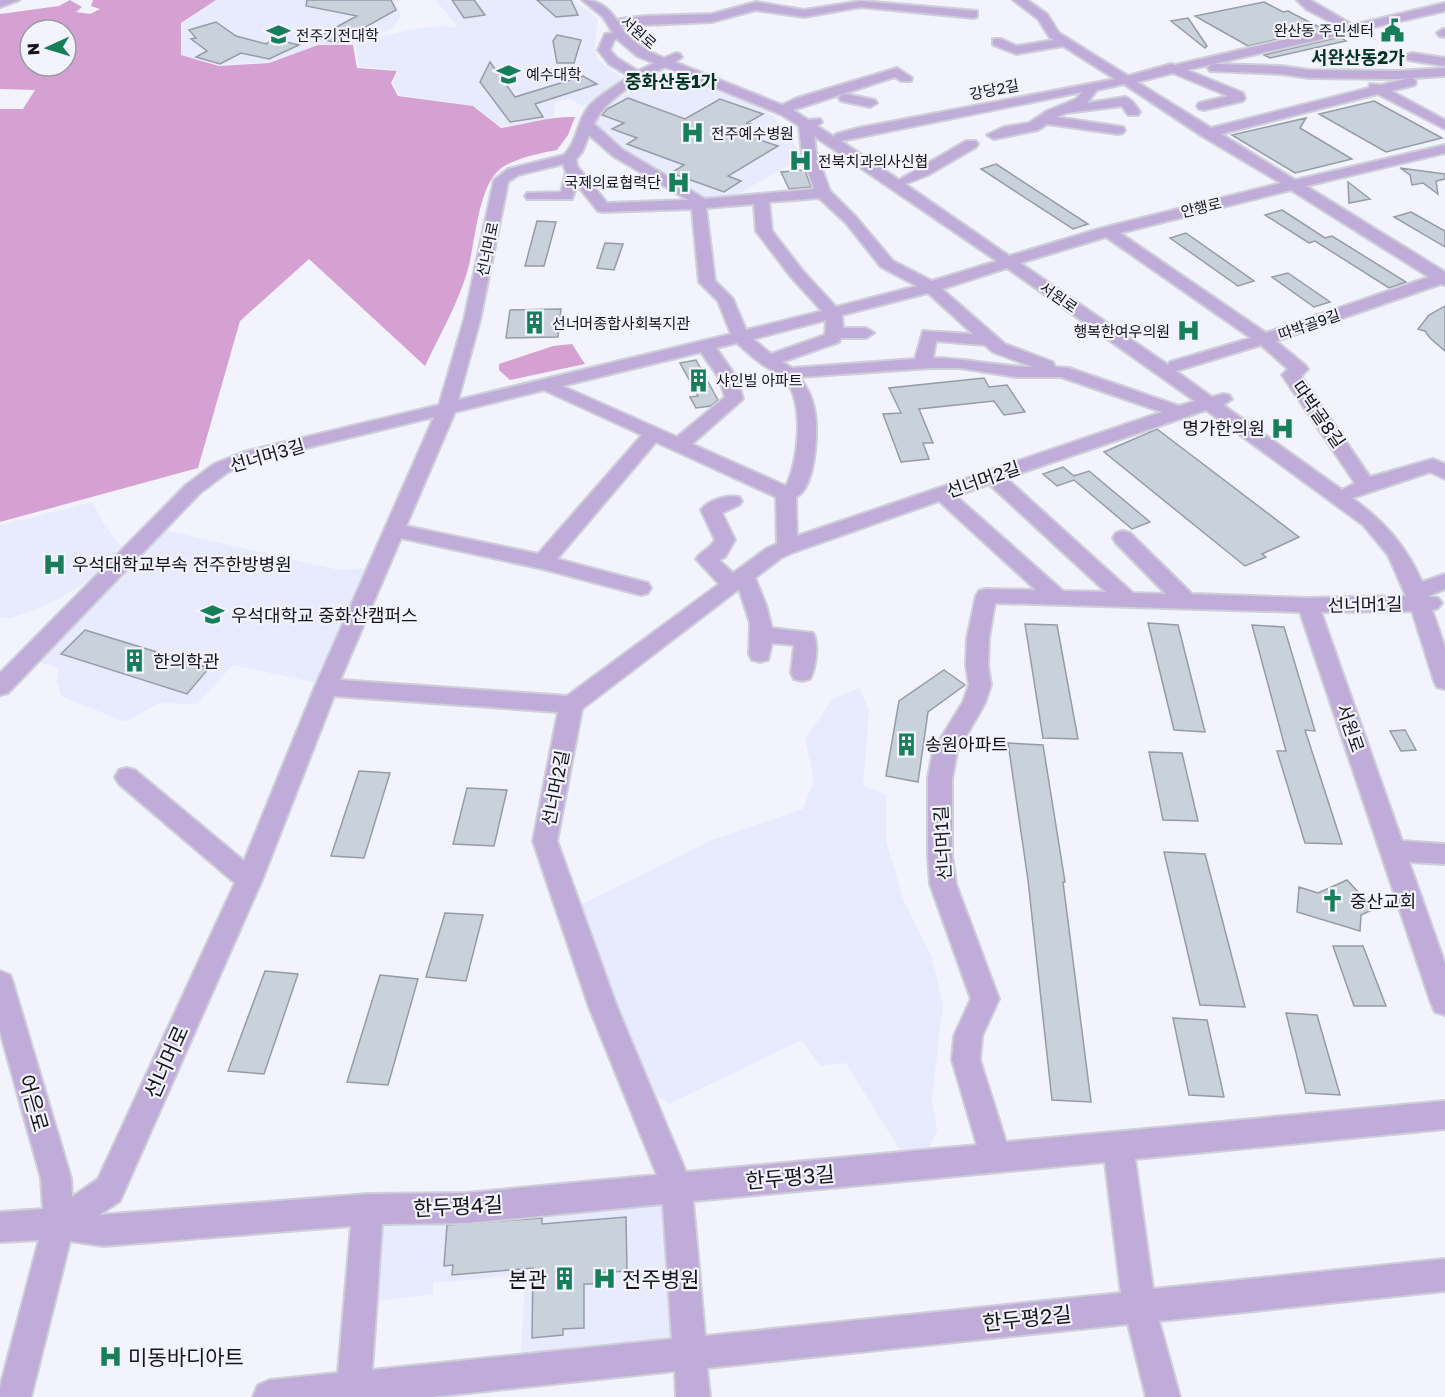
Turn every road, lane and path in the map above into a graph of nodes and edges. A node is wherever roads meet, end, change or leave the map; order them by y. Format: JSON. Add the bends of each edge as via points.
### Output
{"nodes":[{"id":1,"x":13,"y":0,"type":"edge"},
{"id":2,"x":588,"y":0,"type":"edge"},
{"id":3,"x":599,"y":0,"type":"edge"},
{"id":4,"x":1303,"y":0,"type":"edge"},
{"id":5,"x":1440,"y":0,"type":"edge"},
{"id":6,"x":1019,"y":1,"type":"edge"},
{"id":7,"x":1445,"y":2,"type":"edge"},
{"id":8,"x":0,"y":4,"type":"edge"},
{"id":9,"x":1445,"y":7,"type":"edge"},
{"id":10,"x":972,"y":14,"type":"dead end"},
{"id":11,"x":622,"y":28,"type":"junction"},
{"id":12,"x":1350,"y":28,"type":"junction"},
{"id":13,"x":997,"y":42,"type":"dead end"},
{"id":14,"x":1066,"y":42,"type":"junction"},
{"id":15,"x":1196,"y":52,"type":"dead end"},
{"id":16,"x":1085,"y":54,"type":"junction"},
{"id":17,"x":1412,"y":57,"type":"dead end"},
{"id":18,"x":1217,"y":58,"type":"junction"},
{"id":19,"x":670,"y":60,"type":"junction"},
{"id":20,"x":1322,"y":60,"type":"dead end"},
{"id":21,"x":1122,"y":61,"type":"dead end"},
{"id":22,"x":1445,"y":62,"type":"edge"},
{"id":23,"x":1136,"y":64,"type":"dead end"},
{"id":24,"x":1172,"y":68,"type":"junction"},
{"id":25,"x":1248,"y":68,"type":"junction"},
{"id":26,"x":1154,"y":72,"type":"junction"},
{"id":27,"x":1445,"y":73,"type":"edge"},
{"id":28,"x":1348,"y":74,"type":"junction"},
{"id":29,"x":638,"y":76,"type":"junction"},
{"id":30,"x":1127,"y":80,"type":"junction"},
{"id":31,"x":902,"y":84,"type":"dead end"},
{"id":32,"x":1096,"y":86,"type":"junction"},
{"id":33,"x":1381,"y":90,"type":"junction"},
{"id":34,"x":879,"y":92,"type":"dead end"},
{"id":35,"x":846,"y":98,"type":"junction"},
{"id":36,"x":870,"y":103,"type":"dead end"},
{"id":37,"x":791,"y":107,"type":"junction"},
{"id":38,"x":1062,"y":110,"type":"junction"},
{"id":39,"x":1133,"y":112,"type":"dead end"},
{"id":40,"x":1045,"y":120,"type":"junction"},
{"id":41,"x":1248,"y":123,"type":"junction"},
{"id":42,"x":585,"y":124,"type":"junction"},
{"id":43,"x":811,"y":124,"type":"junction"},
{"id":44,"x":1445,"y":125,"type":"edge"},
{"id":45,"x":1118,"y":130,"type":"dead end"},
{"id":46,"x":1207,"y":133,"type":"junction"},
{"id":47,"x":994,"y":135,"type":"dead end"},
{"id":48,"x":836,"y":140,"type":"junction"},
{"id":49,"x":971,"y":144,"type":"dead end"},
{"id":50,"x":1445,"y":149,"type":"edge"},
{"id":51,"x":809,"y":153,"type":"junction"},
{"id":52,"x":571,"y":165,"type":"junction"},
{"id":53,"x":906,"y":180,"type":"junction"},
{"id":54,"x":1295,"y":186,"type":"junction"},
{"id":55,"x":823,"y":194,"type":"junction"},
{"id":56,"x":532,"y":196,"type":"dead end"},
{"id":57,"x":761,"y":199,"type":"junction"},
{"id":58,"x":699,"y":204,"type":"junction"},
{"id":59,"x":1107,"y":231,"type":"junction"},
{"id":60,"x":1014,"y":259,"type":"junction"},
{"id":61,"x":1444,"y":278,"type":"edge"},
{"id":62,"x":931,"y":287,"type":"junction"},
{"id":63,"x":833,"y":313,"type":"junction"},
{"id":64,"x":834,"y":333,"type":"junction"},
{"id":65,"x":866,"y":333,"type":"dead end"},
{"id":66,"x":740,"y":336,"type":"junction"},
{"id":67,"x":1264,"y":339,"type":"junction"},
{"id":68,"x":989,"y":340,"type":"junction"},
{"id":69,"x":705,"y":346,"type":"junction"},
{"id":70,"x":768,"y":361,"type":"junction"},
{"id":71,"x":923,"y":363,"type":"junction"},
{"id":72,"x":1176,"y":366,"type":"junction"},
{"id":73,"x":1063,"y":372,"type":"junction"},
{"id":74,"x":789,"y":374,"type":"junction"},
{"id":75,"x":544,"y":384,"type":"junction"},
{"id":76,"x":1216,"y":402,"type":"junction"},
{"id":77,"x":447,"y":409,"type":"junction"},
{"id":78,"x":1179,"y":412,"type":"junction"},
{"id":79,"x":652,"y":435,"type":"junction"},
{"id":80,"x":680,"y":444,"type":"junction"},
{"id":81,"x":1440,"y":463,"type":"edge"},
{"id":82,"x":992,"y":476,"type":"junction"},
{"id":83,"x":1358,"y":488,"type":"junction"},
{"id":84,"x":941,"y":493,"type":"junction"},
{"id":85,"x":786,"y":494,"type":"junction"},
{"id":86,"x":732,"y":501,"type":"dead end"},
{"id":87,"x":396,"y":530,"type":"junction"},
{"id":88,"x":1123,"y":538,"type":"dead end"},
{"id":89,"x":787,"y":547,"type":"junction"},
{"id":90,"x":543,"y":562,"type":"junction"},
{"id":91,"x":738,"y":580,"type":"junction"},
{"id":92,"x":641,"y":588,"type":"dead end"},
{"id":93,"x":1428,"y":593,"type":"edge"},
{"id":94,"x":1058,"y":598,"type":"junction"},
{"id":95,"x":1129,"y":601,"type":"junction"},
{"id":96,"x":1188,"y":603,"type":"junction"},
{"id":97,"x":1308,"y":605,"type":"junction"},
{"id":98,"x":1445,"y":633,"type":"edge"},
{"id":99,"x":802,"y":673,"type":"dead end"},
{"id":100,"x":1445,"y":681,"type":"edge"},
{"id":101,"x":0,"y":687,"type":"edge"},
{"id":102,"x":326,"y":687,"type":"junction"},
{"id":103,"x":572,"y":705,"type":"junction"},
{"id":104,"x":127,"y":777,"type":"dead end"},
{"id":105,"x":1394,"y":851,"type":"junction"},
{"id":106,"x":1445,"y":854,"type":"edge"},
{"id":107,"x":249,"y":880,"type":"junction"},
{"id":108,"x":0,"y":984,"type":"edge"},
{"id":109,"x":1445,"y":1003,"type":"edge"},
{"id":110,"x":1445,"y":1115,"type":"edge"},
{"id":111,"x":1118,"y":1146,"type":"junction"},
{"id":112,"x":996,"y":1158,"type":"junction"},
{"id":113,"x":677,"y":1187,"type":"junction"},
{"id":114,"x":548,"y":1200,"type":"joint"},
{"id":115,"x":369,"y":1209,"type":"junction"},
{"id":116,"x":59,"y":1224,"type":"junction"},
{"id":117,"x":0,"y":1227,"type":"edge"},
{"id":118,"x":1445,"y":1275,"type":"edge"},
{"id":119,"x":1139,"y":1306,"type":"junction"},
{"id":120,"x":689,"y":1354,"type":"junction"},
{"id":121,"x":353,"y":1392,"type":"edge"},
{"id":122,"x":14,"y":1397,"type":"edge"},
{"id":123,"x":270,"y":1397,"type":"edge"},
{"id":124,"x":693,"y":1397,"type":"edge"},
{"id":125,"x":1163,"y":1397,"type":"edge"}],
"edges":[{"from":1,"to":8,"type":"street"},
{"from":2,"to":11,"type":"street","name":"서원로"},
{"from":3,"to":11,"type":"street","name":"서원로","via":[[619,15]]},
{"from":4,"to":12,"type":"street"},
{"from":5,"to":7,"type":"street"},
{"from":6,"to":14,"type":"street","via":[[1043,17],[1054,35]]},
{"from":9,"to":12,"type":"street","name":"강당2길"},
{"from":10,"to":11,"type":"street","via":[[861,4],[813,13],[759,6],[711,19],[640,20]]},
{"from":11,"to":19,"type":"street","name":"서원로","via":[[641,53]]},
{"from":11,"to":29,"type":"street","via":[[609,37],[604,50],[613,61]]},
{"from":12,"to":18,"type":"street","name":"강당2길"},
{"from":13,"to":14,"type":"street","name":"강당2길","via":[[1016,50]]},
{"from":14,"to":16,"type":"street"},
{"from":15,"to":18,"type":"street","name":"강당2길"},
{"from":16,"to":21,"type":"street"},
{"from":16,"to":30,"type":"street"},
{"from":16,"to":32,"type":"street","via":[[1084,66]]},
{"from":17,"to":22,"type":"street"},
{"from":18,"to":24,"type":"street","name":"강당2길"},
{"from":18,"to":25,"type":"street","name":"강당2길"},
{"from":19,"to":29,"type":"street"},
{"from":19,"to":37,"type":"street","name":"서원로"},
{"from":20,"to":28,"type":"street"},
{"from":23,"to":26,"type":"street"},
{"from":24,"to":25,"type":"street"},
{"from":24,"to":26,"type":"street","name":"강당2길"},
{"from":24,"to":41,"type":"street","via":[[1238,96],[1204,106]]},
{"from":25,"to":28,"type":"street"},
{"from":26,"to":30,"type":"street","name":"강당2길"},
{"from":27,"to":28,"type":"street"},
{"from":27,"to":33,"type":"street"},
{"from":28,"to":33,"type":"street"},
{"from":29,"to":42,"type":"street","via":[[592,110]]},
{"from":30,"to":32,"type":"street","name":"강당2길"},
{"from":30,"to":46,"type":"street"},
{"from":31,"to":37,"type":"street","via":[[897,72]]},
{"from":32,"to":38,"type":"street","via":[[1081,102]]},
{"from":32,"to":48,"type":"street","name":"강당2길","via":[[858,132]]},
{"from":33,"to":41,"type":"street"},
{"from":33,"to":44,"type":"street"},
{"from":34,"to":35,"type":"street"},
{"from":35,"to":36,"type":"street"},
{"from":35,"to":37,"type":"street"},
{"from":37,"to":43,"type":"street","name":"서원로"},
{"from":38,"to":39,"type":"street","via":[[1125,101]]},
{"from":38,"to":40,"type":"street"},
{"from":40,"to":45,"type":"street"},
{"from":40,"to":47,"type":"street","via":[[1033,127]]},
{"from":41,"to":46,"type":"street"},
{"from":42,"to":52,"type":"street"},
{"from":42,"to":58,"type":"street","via":[[618,153],[657,178],[680,187]]},
{"from":43,"to":48,"type":"street","name":"서원로"},
{"from":43,"to":51,"type":"street"},
{"from":46,"to":54,"type":"street"},
{"from":48,"to":51,"type":"street","name":"강당2길"},
{"from":48,"to":53,"type":"street","name":"서원로"},
{"from":48,"to":60,"type":"street","name":"서원로"},
{"from":49,"to":53,"type":"street","via":[[924,174]]},
{"from":50,"to":54,"type":"street","name":"안행로"},
{"from":51,"to":55,"type":"street"},
{"from":52,"to":56,"type":"street","via":[[567,196]]},
{"from":52,"to":58,"type":"street","via":[[603,208]]},
{"from":52,"to":77,"type":"street","name":"선너머로","via":[[517,171],[501,180],[472,320]]},
{"from":53,"to":60,"type":"street","name":"서원로"},
{"from":54,"to":59,"type":"street","name":"안행로"},
{"from":54,"to":61,"type":"street","name":"따박골9길"},
{"from":55,"to":57,"type":"street"},
{"from":55,"to":62,"type":"street","via":[[887,264]]},
{"from":57,"to":58,"type":"street"},
{"from":57,"to":63,"type":"street","via":[[764,231]]},
{"from":58,"to":66,"type":"street","via":[[707,282],[725,299]]},
{"from":59,"to":60,"type":"street","name":"안행로"},
{"from":59,"to":67,"type":"street"},
{"from":60,"to":62,"type":"street","name":"선너머3길"},
{"from":60,"to":72,"type":"street","name":"서원로"},
{"from":60,"to":76,"type":"street","name":"서원로"},
{"from":61,"to":67,"type":"street","name":"따박골9길"},
{"from":62,"to":63,"type":"street","name":"선너머3길"},
{"from":62,"to":68,"type":"street"},
{"from":63,"to":64,"type":"street"},
{"from":63,"to":66,"type":"street","name":"선너머3길"},
{"from":64,"to":65,"type":"street"},
{"from":64,"to":70,"type":"street","via":[[833,338]]},
{"from":66,"to":69,"type":"street","name":"선너머3길"},
{"from":66,"to":70,"type":"street"},
{"from":67,"to":72,"type":"street","name":"따박골9길"},
{"from":67,"to":83,"type":"street","name":"따박골8길","via":[[1299,369],[1291,375]]},
{"from":68,"to":71,"type":"street","via":[[929,335]]},
{"from":68,"to":73,"type":"street","via":[[999,348]]},
{"from":69,"to":75,"type":"street","name":"선너머3길"},
{"from":69,"to":80,"type":"street","via":[[728,378],[734,399]]},
{"from":70,"to":74,"type":"street"},
{"from":71,"to":73,"type":"street","via":[[960,363],[1016,372]]},
{"from":71,"to":74,"type":"street"},
{"from":72,"to":76,"type":"street","name":"서원로"},
{"from":73,"to":78,"type":"street"},
{"from":74,"to":85,"type":"street","via":[[806,410],[807,431],[802,473],[793,491]]},
{"from":75,"to":77,"type":"street","name":"선너머3길"},
{"from":75,"to":79,"type":"street"},
{"from":76,"to":78,"type":"street","name":"선너머2길"},
{"from":76,"to":83,"type":"street","name":"서원로"},
{"from":76,"to":93,"type":"street","name":"서원로","via":[[1385,533],[1405,568]]},
{"from":77,"to":87,"type":"street","name":"선너머로"},
{"from":77,"to":101,"type":"street","name":"선너머3길","via":[[251,456],[221,468],[193,489]]},
{"from":78,"to":82,"type":"street","name":"선너머2길"},
{"from":79,"to":80,"type":"street"},
{"from":79,"to":90,"type":"street"},
{"from":80,"to":85,"type":"street"},
{"from":81,"to":83,"type":"street"},
{"from":82,"to":84,"type":"street","name":"선너머2길"},
{"from":82,"to":95,"type":"street"},
{"from":83,"to":93,"type":"street","name":"서원로","via":[[1404,538]]},
{"from":84,"to":89,"type":"street","name":"선너머2길"},
{"from":84,"to":94,"type":"street"},
{"from":85,"to":89,"type":"street"},
{"from":86,"to":91,"type":"street","via":[[711,510],[725,540],[718,552],[706,559]]},
{"from":87,"to":90,"type":"street"},
{"from":87,"to":102,"type":"street","name":"선너머로"},
{"from":88,"to":96,"type":"street"},
{"from":89,"to":91,"type":"street","name":"선너머2길"},
{"from":90,"to":92,"type":"street"},
{"from":91,"to":99,"type":"street","via":[[759,611],[762,645],[805,638]]},
{"from":91,"to":103,"type":"street","name":"선너머2길"},
{"from":93,"to":97,"type":"street","name":"선너머1길"},
{"from":93,"to":98,"type":"street","name":"서원로"},
{"from":93,"to":100,"type":"street","name":"서원로"},
{"from":94,"to":95,"type":"street","name":"선너머1길"},
{"from":94,"to":112,"type":"street","name":"선너머1길","via":[[986,596],[976,665],[980,685],[974,703],[945,751],[940,778],[943,884],[985,999],[968,1036],[966,1060]]},
{"from":95,"to":96,"type":"street","name":"선너머1길"},
{"from":96,"to":97,"type":"street","name":"선너머1길"},
{"from":97,"to":105,"type":"street","name":"서원로"},
{"from":102,"to":103,"type":"street"},
{"from":102,"to":107,"type":"street","name":"선너머로"},
{"from":103,"to":113,"type":"street","name":"선너머2길","via":[[545,841],[603,1007]]},
{"from":104,"to":107,"type":"street"},
{"from":105,"to":106,"type":"street"},
{"from":105,"to":109,"type":"street","name":"서원로"},
{"from":107,"to":116,"type":"street","name":"선너머로","via":[[109,1190]]},
{"from":108,"to":116,"type":"street","name":"어은로","via":[[56,1178]]},
{"from":110,"to":111,"type":"street"},
{"from":111,"to":112,"type":"street"},
{"from":111,"to":119,"type":"street"},
{"from":112,"to":113,"type":"street","name":"한두평3길"},
{"from":113,"to":114,"type":"street","name":"한두평3길"},
{"from":113,"to":120,"type":"street"},
{"from":114,"to":115,"type":"street","name":"한두평4길","via":[[467,1208]]},
{"from":115,"to":116,"type":"street","name":"한두평4길","via":[[102,1231]]},
{"from":115,"to":121,"type":"street"},
{"from":116,"to":117,"type":"street"},
{"from":116,"to":122,"type":"street","name":"어은로"},
{"from":118,"to":119,"type":"street","name":"한두평2길"},
{"from":119,"to":120,"type":"street","name":"한두평2길"},
{"from":119,"to":125,"type":"street"},
{"from":120,"to":121,"type":"street"},
{"from":120,"to":124,"type":"street"},
{"from":121,"to":123,"type":"street"}]}
